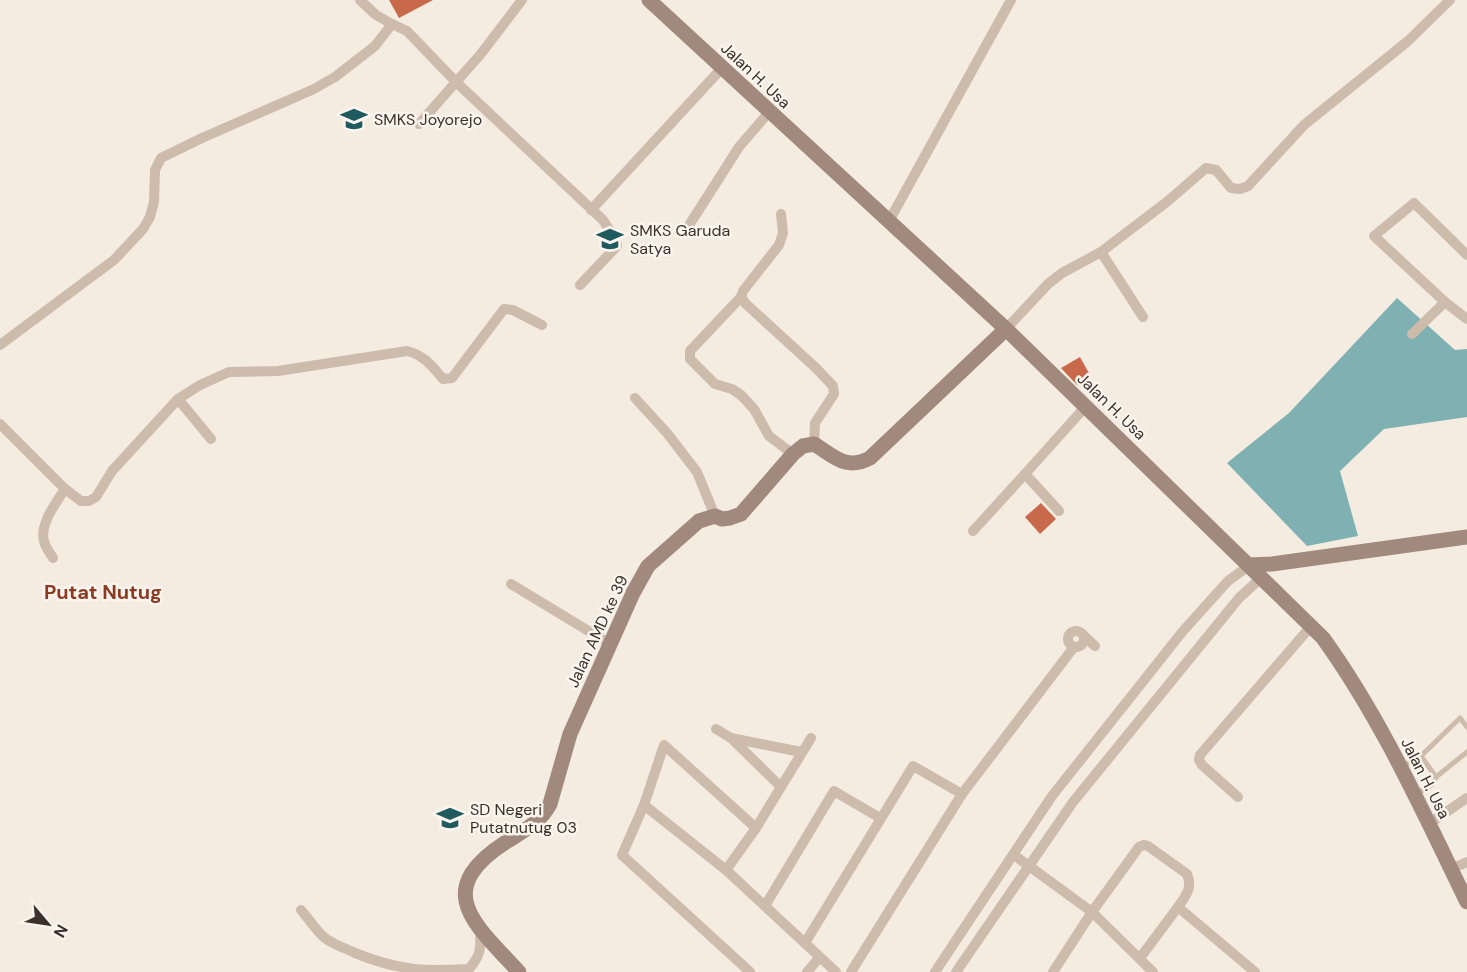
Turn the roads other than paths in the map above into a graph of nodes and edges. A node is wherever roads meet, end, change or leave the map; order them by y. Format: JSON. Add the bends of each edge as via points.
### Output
{"nodes":[{"id":1,"x":360,"y":0,"type":"edge"},
{"id":2,"x":522,"y":0,"type":"edge"},
{"id":3,"x":650,"y":0,"type":"edge"},
{"id":4,"x":1011,"y":0,"type":"edge"},
{"id":5,"x":1450,"y":0,"type":"edge"},
{"id":6,"x":392,"y":24,"type":"junction"},
{"id":7,"x":722,"y":68,"type":"junction"},
{"id":8,"x":456,"y":81,"type":"junction"},
{"id":9,"x":769,"y":112,"type":"junction"},
{"id":10,"x":419,"y":124,"type":"dead end"},
{"id":11,"x":591,"y":210,"type":"junction"},
{"id":12,"x":781,"y":214,"type":"dead end"},
{"id":13,"x":889,"y":221,"type":"junction"},
{"id":14,"x":686,"y":230,"type":"dead end"},
{"id":15,"x":1101,"y":252,"type":"junction"},
{"id":16,"x":1467,"y":255,"type":"edge"},
{"id":17,"x":580,"y":285,"type":"dead end"},
{"id":18,"x":741,"y":297,"type":"junction"},
{"id":19,"x":1445,"y":302,"type":"junction"},
{"id":20,"x":1143,"y":316,"type":"dead end"},
{"id":21,"x":1467,"y":319,"type":"edge"},
{"id":22,"x":543,"y":325,"type":"dead end"},
{"id":23,"x":1006,"y":329,"type":"junction"},
{"id":24,"x":1412,"y":334,"type":"dead end"},
{"id":25,"x":0,"y":345,"type":"edge"},
{"id":26,"x":635,"y":398,"type":"dead end"},
{"id":27,"x":178,"y":399,"type":"junction"},
{"id":28,"x":1086,"y":406,"type":"junction"},
{"id":29,"x":0,"y":424,"type":"edge"},
{"id":30,"x":211,"y":439,"type":"dead end"},
{"id":31,"x":813,"y":444,"type":"junction"},
{"id":32,"x":793,"y":454,"type":"junction"},
{"id":33,"x":1025,"y":474,"type":"junction"},
{"id":34,"x":65,"y":489,"type":"junction"},
{"id":35,"x":1059,"y":511,"type":"dead end"},
{"id":36,"x":716,"y":516,"type":"junction"},
{"id":37,"x":973,"y":531,"type":"dead end"},
{"id":38,"x":1467,"y":537,"type":"edge"},
{"id":39,"x":54,"y":558,"type":"dead end"},
{"id":40,"x":1272,"y":564,"type":"junction"},
{"id":41,"x":1250,"y":565,"type":"junction"},
{"id":42,"x":1262,"y":577,"type":"junction"},
{"id":43,"x":510,"y":584,"type":"dead end"},
{"id":44,"x":1312,"y":625,"type":"junction"},
{"id":45,"x":610,"y":644,"type":"junction"},
{"id":46,"x":1095,"y":646,"type":"dead end"},
{"id":47,"x":1467,"y":728,"type":"edge"},
{"id":48,"x":716,"y":729,"type":"dead end"},
{"id":49,"x":731,"y":738,"type":"junction"},
{"id":50,"x":811,"y":738,"type":"dead end"},
{"id":51,"x":801,"y":752,"type":"junction"},
{"id":52,"x":1467,"y":752,"type":"edge"},
{"id":53,"x":1421,"y":756,"type":"junction"},
{"id":54,"x":1402,"y":767,"type":"junction"},
{"id":55,"x":1436,"y":777,"type":"junction"},
{"id":56,"x":780,"y":786,"type":"junction"},
{"id":57,"x":963,"y":794,"type":"junction"},
{"id":58,"x":1416,"y":794,"type":"junction"},
{"id":59,"x":1238,"y":796,"type":"dead end"},
{"id":60,"x":1467,"y":798,"type":"edge"},
{"id":61,"x":644,"y":805,"type":"junction"},
{"id":62,"x":880,"y":818,"type":"junction"},
{"id":63,"x":1430,"y":823,"type":"junction"},
{"id":64,"x":756,"y":828,"type":"junction"},
{"id":65,"x":1014,"y":855,"type":"junction"},
{"id":66,"x":1467,"y":862,"type":"edge"},
{"id":67,"x":1027,"y":866,"type":"junction"},
{"id":68,"x":1451,"y":869,"type":"junction"},
{"id":69,"x":726,"y":870,"type":"junction"},
{"id":70,"x":1467,"y":902,"type":"edge"},
{"id":71,"x":765,"y":906,"type":"junction"},
{"id":72,"x":1178,"y":907,"type":"junction"},
{"id":73,"x":301,"y":910,"type":"dead end"},
{"id":74,"x":1092,"y":912,"type":"junction"},
{"id":75,"x":480,"y":930,"type":"junction"},
{"id":76,"x":805,"y":943,"type":"junction"},
{"id":77,"x":819,"y":958,"type":"junction"},
{"id":78,"x":1140,"y":958,"type":"junction"},
{"id":79,"x":519,"y":972,"type":"edge"},
{"id":80,"x":750,"y":972,"type":"edge"},
{"id":81,"x":807,"y":972,"type":"edge"},
{"id":82,"x":836,"y":972,"type":"edge"},
{"id":83,"x":851,"y":972,"type":"edge"},
{"id":84,"x":935,"y":972,"type":"edge"},
{"id":85,"x":956,"y":972,"type":"edge"},
{"id":86,"x":1053,"y":972,"type":"edge"},
{"id":87,"x":1153,"y":972,"type":"edge"},
{"id":88,"x":1255,"y":972,"type":"edge"}],
"edges":[{"from":1,"to":6,"type":"street"},
{"from":2,"to":8,"type":"street"},
{"from":3,"to":7,"type":"street","name":"Jalan H. Usa"},
{"from":4,"to":13,"type":"street"},
{"from":5,"to":15,"type":"street","via":[[1408,41],[1304,125],[1248,186],[1231,188],[1216,170],[1206,168]]},
{"from":6,"to":8,"type":"street","via":[[407,31]]},
{"from":6,"to":25,"type":"street","via":[[375,46],[335,77],[161,158],[155,170],[154,202],[143,229],[114,260]]},
{"from":7,"to":9,"type":"street","name":"Jalan H. Usa"},
{"from":7,"to":11,"type":"street"},
{"from":8,"to":10,"type":"street"},
{"from":8,"to":11,"type":"street"},
{"from":9,"to":13,"type":"street","name":"Jalan H. Usa"},
{"from":9,"to":14,"type":"street","via":[[739,147]]},
{"from":11,"to":17,"type":"street","via":[[603,220],[617,246]]},
{"from":12,"to":18,"type":"street","via":[[783,233],[779,245]]},
{"from":13,"to":23,"type":"street","name":"Jalan H. Usa"},
{"from":15,"to":20,"type":"street"},
{"from":15,"to":23,"type":"street","via":[[1048,284]]},
{"from":16,"to":19,"type":"street","via":[[1414,203],[1374,236]]},
{"from":18,"to":31,"type":"street","via":[[832,386],[834,394],[815,423]]},
{"from":18,"to":32,"type":"street","via":[[690,351],[690,359],[715,384],[741,395],[769,436]]},
{"from":19,"to":21,"type":"street"},
{"from":19,"to":24,"type":"street"},
{"from":22,"to":27,"type":"street","via":[[504,309],[447,380],[425,358],[407,351],[278,371],[229,372]]},
{"from":23,"to":28,"type":"street","name":"Jalan H. Usa"},
{"from":23,"to":31,"type":"street","via":[[870,458],[849,464]]},
{"from":26,"to":36,"type":"street","via":[[697,472]]},
{"from":27,"to":30,"type":"street"},
{"from":27,"to":34,"type":"street","via":[[112,471],[96,497],[81,501]]},
{"from":28,"to":33,"type":"street"},
{"from":28,"to":41,"type":"street","name":"Jalan H. Usa"},
{"from":29,"to":34,"type":"street"},
{"from":31,"to":32,"type":"street","name":"Jalan AMD ke 39"},
{"from":32,"to":36,"type":"street","name":"Jalan AMD ke 39","via":[[741,514],[722,519]]},
{"from":33,"to":35,"type":"street"},
{"from":33,"to":37,"type":"street"},
{"from":34,"to":39,"type":"street","via":[[50,510],[43,537]]},
{"from":36,"to":45,"type":"street","name":"Jalan AMD ke 39","via":[[699,521],[648,566]]},
{"from":38,"to":40,"type":"street"},
{"from":40,"to":41,"type":"street"},
{"from":40,"to":42,"type":"street"},
{"from":41,"to":42,"type":"street","name":"Jalan H. Usa"},
{"from":41,"to":65,"type":"street","via":[[1228,581],[1183,631],[1052,796]]},
{"from":42,"to":44,"type":"street","name":"Jalan H. Usa"},
{"from":42,"to":67,"type":"street","via":[[1239,598],[1088,784]]},
{"from":43,"to":45,"type":"street"},
{"from":44,"to":54,"type":"street","name":"Jalan H. Usa","via":[[1343,665]]},
{"from":44,"to":59,"type":"street","via":[[1200,755],[1202,765]]},
{"from":45,"to":75,"type":"street","name":"Jalan AMD ke 39","via":[[570,734],[550,804],[534,824],[491,852],[469,879],[465,901]]},
{"from":46,"to":57,"type":"street","via":[[1081,633],[1071,633],[1068,643],[1074,647]]},
{"from":47,"to":53,"type":"lane","via":[[1460,718]]},
{"from":48,"to":49,"type":"street"},
{"from":49,"to":51,"type":"street"},
{"from":49,"to":56,"type":"street"},
{"from":50,"to":51,"type":"street"},
{"from":51,"to":56,"type":"street"},
{"from":52,"to":55,"type":"lane"},
{"from":53,"to":54,"type":"lane"},
{"from":53,"to":55,"type":"lane"},
{"from":54,"to":58,"type":"street","name":"Jalan H. Usa"},
{"from":55,"to":58,"type":"lane"},
{"from":56,"to":64,"type":"street"},
{"from":57,"to":62,"type":"street","via":[[913,766]]},
{"from":57,"to":83,"type":"street"},
{"from":58,"to":63,"type":"street","name":"Jalan H. Usa"},
{"from":60,"to":63,"type":"street"},
{"from":61,"to":64,"type":"street","via":[[663,745]]},
{"from":61,"to":69,"type":"street"},
{"from":61,"to":80,"type":"street","via":[[622,855]]},
{"from":62,"to":71,"type":"street","via":[[834,791]]},
{"from":62,"to":76,"type":"street"},
{"from":63,"to":68,"type":"street","name":"Jalan H. Usa"},
{"from":64,"to":69,"type":"street"},
{"from":65,"to":67,"type":"street"},
{"from":65,"to":84,"type":"street"},
{"from":66,"to":68,"type":"street"},
{"from":67,"to":74,"type":"street"},
{"from":67,"to":85,"type":"street"},
{"from":68,"to":70,"type":"street","name":"Jalan H. Usa"},
{"from":69,"to":71,"type":"street"},
{"from":71,"to":76,"type":"street"},
{"from":72,"to":74,"type":"street","via":[[1190,881],[1186,874],[1144,845]]},
{"from":72,"to":78,"type":"street"},
{"from":72,"to":88,"type":"street"},
{"from":73,"to":75,"type":"street","via":[[333,944],[411,971],[469,969],[479,957]]},
{"from":74,"to":78,"type":"street"},
{"from":74,"to":86,"type":"street"},
{"from":75,"to":79,"type":"street","name":"Jalan AMD ke 39"},
{"from":76,"to":77,"type":"street"},
{"from":77,"to":81,"type":"street"},
{"from":77,"to":82,"type":"street"},
{"from":78,"to":87,"type":"street"}]}
